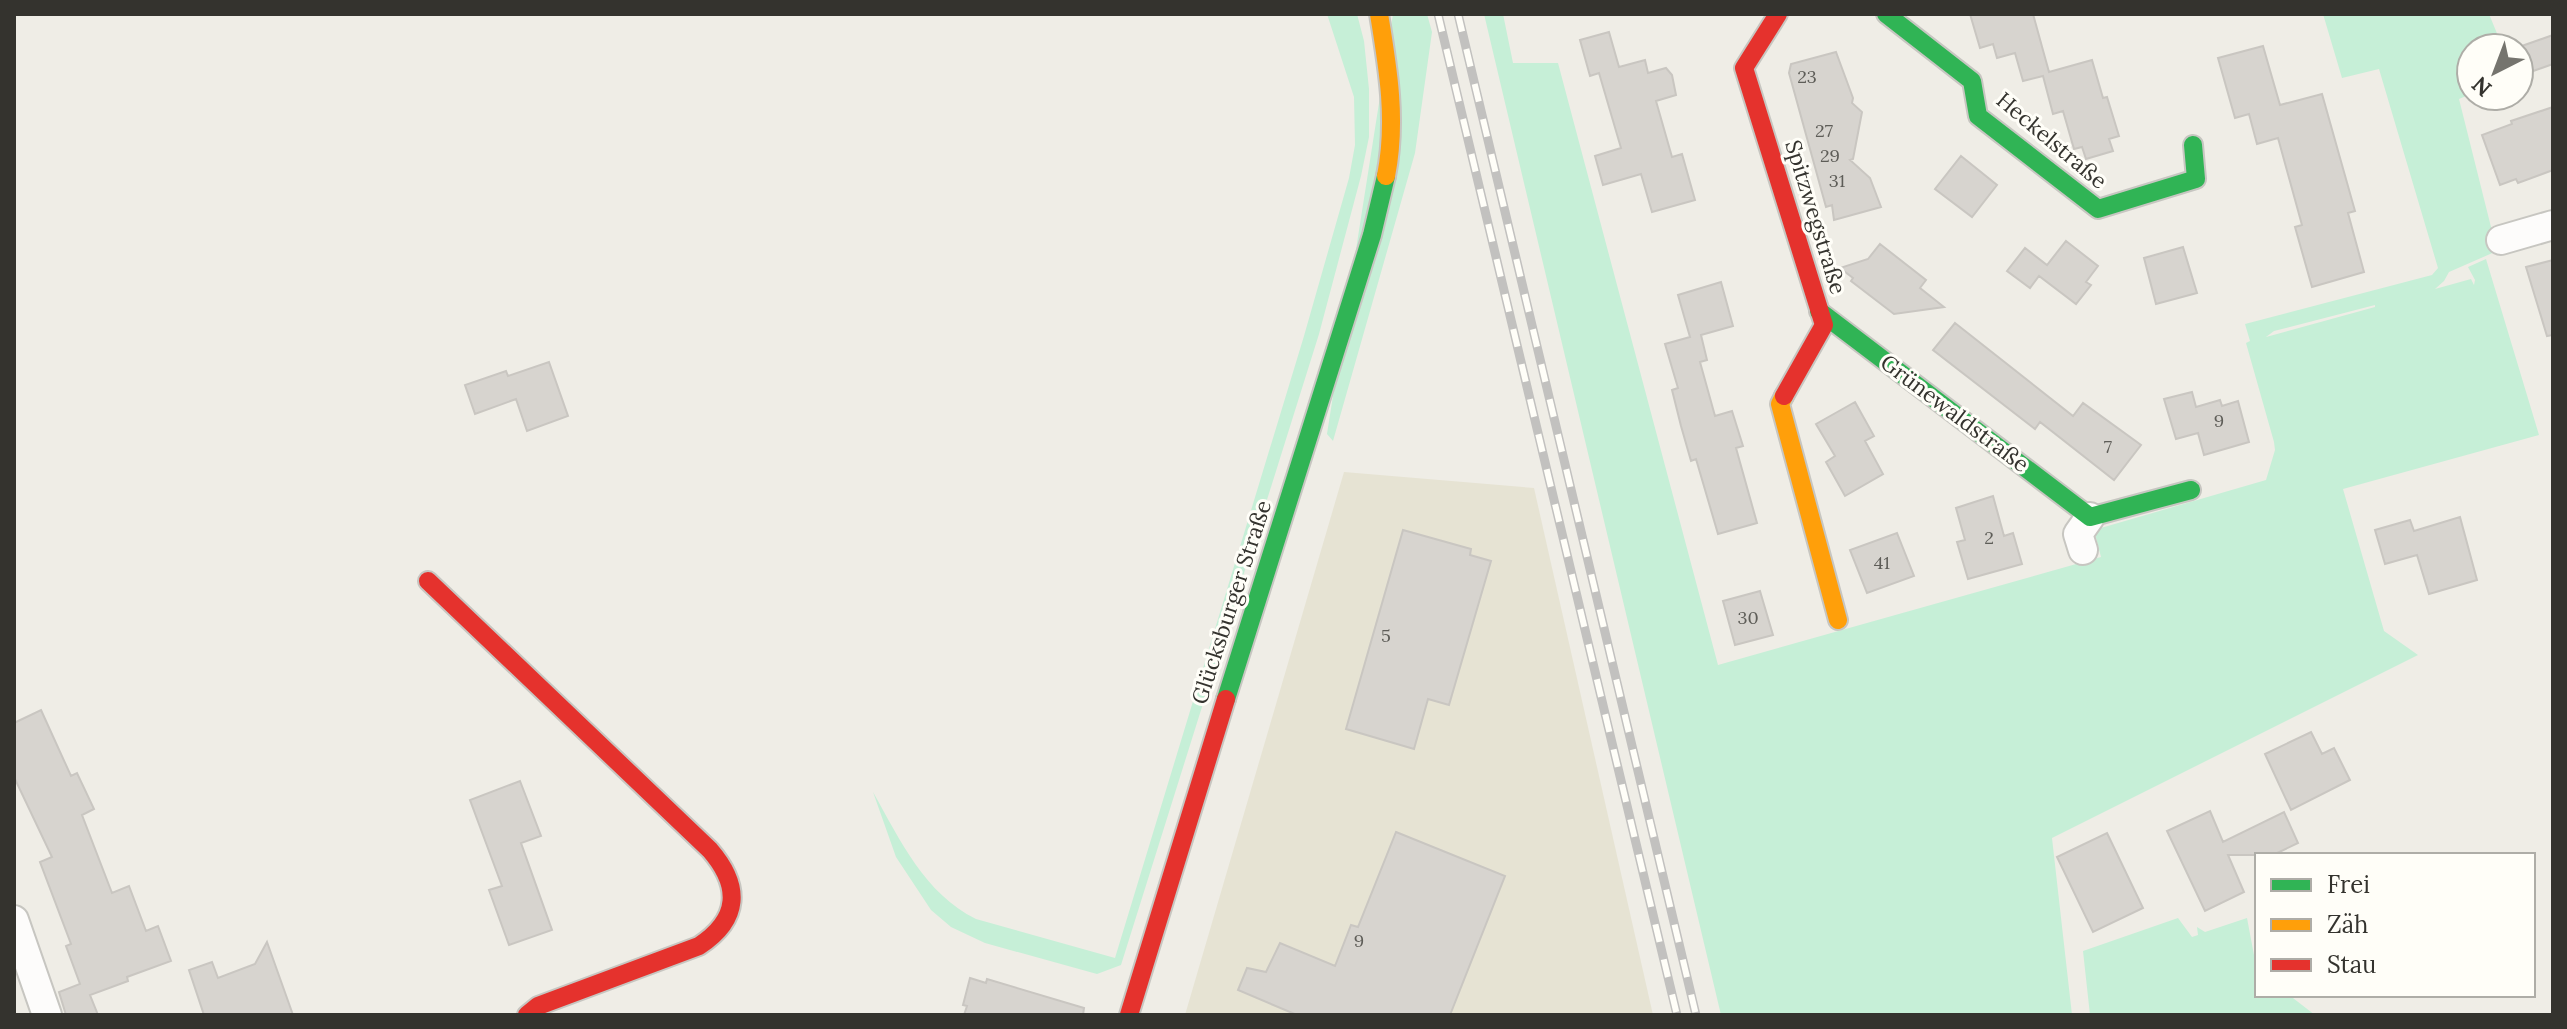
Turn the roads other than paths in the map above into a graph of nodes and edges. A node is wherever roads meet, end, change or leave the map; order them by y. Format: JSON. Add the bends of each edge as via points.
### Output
{"nodes":[{"id":1,"x":1379,"y":14,"type":"edge"},
{"id":2,"x":1778,"y":14,"type":"edge"},
{"id":3,"x":1886,"y":14,"type":"edge"},
{"id":4,"x":2193,"y":145,"type":"dead end"},
{"id":5,"x":2553,"y":225,"type":"edge"},
{"id":6,"x":2501,"y":240,"type":"dead end"},
{"id":7,"x":1819,"y":311,"type":"junction"},
{"id":8,"x":2191,"y":490,"type":"dead end"},
{"id":9,"x":2090,"y":517,"type":"junction"},
{"id":10,"x":2083,"y":550,"type":"dead end"},
{"id":11,"x":428,"y":581,"type":"dead end"},
{"id":12,"x":1838,"y":620,"type":"dead end"},
{"id":13,"x":14,"y":920,"type":"edge"},
{"id":14,"x":47,"y":1015,"type":"edge"},
{"id":15,"x":527,"y":1015,"type":"edge"},
{"id":16,"x":1129,"y":1015,"type":"edge"}],
"edges":[{"from":1,"to":16,"type":"street","name":"Glücksburger Straße","via":[[1392,125],[1376,221]]},
{"from":2,"to":7,"type":"street","name":"Spitzwegstraße","via":[[1744,68]]},
{"from":3,"to":4,"type":"street","name":"Heckelstraße","via":[[1972,81],[1978,116],[2098,209],[2196,179]]},
{"from":5,"to":6,"type":"street"},
{"from":7,"to":9,"type":"street","name":"Grünewaldstraße"},
{"from":7,"to":12,"type":"street","name":"Spitzwegstraße","via":[[1824,325],[1780,404]]},
{"from":8,"to":9,"type":"street"},
{"from":9,"to":10,"type":"street","via":[[2078,534]]},
{"from":11,"to":15,"type":"street","via":[[710,850],[732,886],[731,905],[714,938],[538,1006]]},
{"from":13,"to":14,"type":"street"}]}
